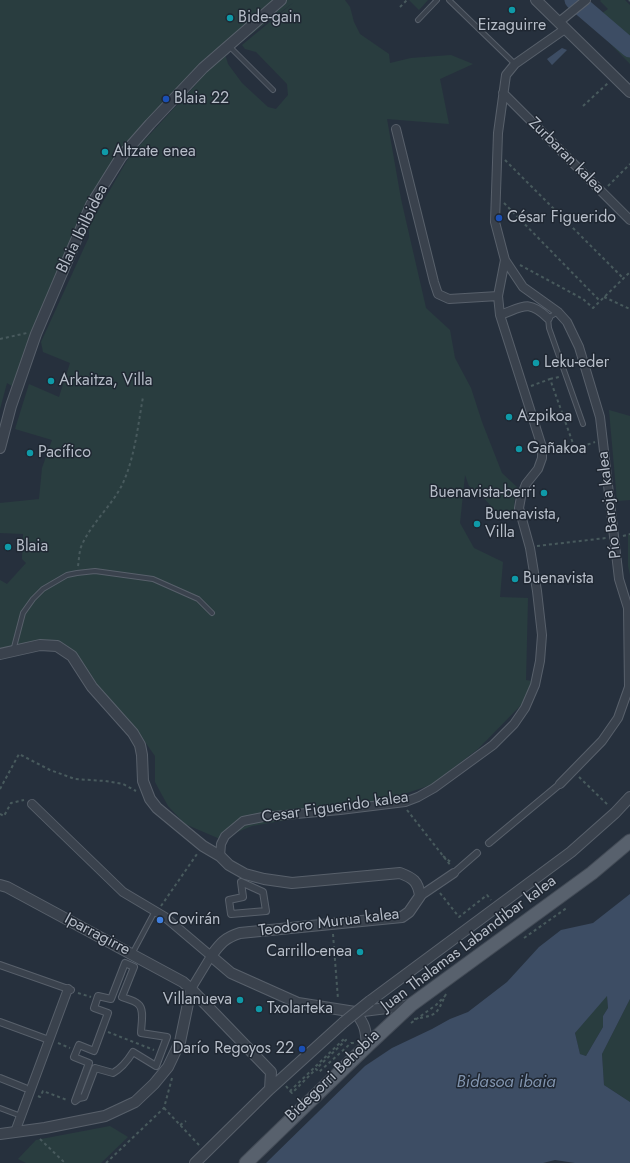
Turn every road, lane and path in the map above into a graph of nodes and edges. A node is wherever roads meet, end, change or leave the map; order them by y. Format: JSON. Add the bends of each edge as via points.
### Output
{"nodes":[{"id":1,"x":281,"y":0,"type":"edge"},
{"id":2,"x":407,"y":0,"type":"edge"},
{"id":3,"x":437,"y":0,"type":"edge"},
{"id":4,"x":449,"y":0,"type":"edge"},
{"id":5,"x":536,"y":0,"type":"edge"},
{"id":6,"x":586,"y":0,"type":"edge"},
{"id":7,"x":400,"y":7,"type":"dead end"},
{"id":8,"x":418,"y":20,"type":"dead end"},
{"id":9,"x":562,"y":25,"type":"junction"},
{"id":10,"x":228,"y":45,"type":"junction"},
{"id":11,"x":515,"y":64,"type":"junction"},
{"id":12,"x":607,"y":84,"type":"dead end"},
{"id":13,"x":273,"y":90,"type":"dead end"},
{"id":14,"x":630,"y":92,"type":"edge"},
{"id":15,"x":503,"y":93,"type":"junction"},
{"id":16,"x":583,"y":106,"type":"dead end"},
{"id":17,"x":396,"y":129,"type":"dead end"},
{"id":18,"x":497,"y":153,"type":"junction"},
{"id":19,"x":630,"y":164,"type":"edge"},
{"id":20,"x":602,"y":192,"type":"junction"},
{"id":21,"x":496,"y":196,"type":"junction"},
{"id":22,"x":630,"y":220,"type":"edge"},
{"id":23,"x":505,"y":260,"type":"junction"},
{"id":24,"x":630,"y":272,"type":"edge"},
{"id":25,"x":624,"y":278,"type":"junction"},
{"id":26,"x":498,"y":296,"type":"junction"},
{"id":27,"x":604,"y":297,"type":"junction"},
{"id":28,"x":600,"y":301,"type":"junction"},
{"id":29,"x":630,"y":309,"type":"edge"},
{"id":30,"x":558,"y":312,"type":"junction"},
{"id":31,"x":500,"y":315,"type":"junction"},
{"id":32,"x":548,"y":318,"type":"junction"},
{"id":33,"x":36,"y":334,"type":"junction"},
{"id":34,"x":0,"y":339,"type":"edge"},
{"id":35,"x":555,"y":378,"type":"dead end"},
{"id":36,"x":550,"y":380,"type":"junction"},
{"id":37,"x":524,"y":388,"type":"junction"},
{"id":38,"x":143,"y":396,"type":"dead end"},
{"id":39,"x":582,"y":424,"type":"dead end"},
{"id":40,"x":2,"y":433,"type":"edge"},
{"id":41,"x":593,"y":443,"type":"dead end"},
{"id":42,"x":0,"y":448,"type":"edge"},
{"id":43,"x":630,"y":534,"type":"edge"},
{"id":44,"x":621,"y":536,"type":"dead end"},
{"id":45,"x":604,"y":539,"type":"dead end"},
{"id":46,"x":538,"y":553,"type":"dead end"},
{"id":47,"x":77,"y":573,"type":"junction"},
{"id":48,"x":629,"y":609,"type":"edge"},
{"id":49,"x":212,"y":613,"type":"dead end"},
{"id":50,"x":13,"y":651,"type":"junction"},
{"id":51,"x":0,"y":654,"type":"edge"},
{"id":52,"x":578,"y":776,"type":"dead end"},
{"id":53,"x":560,"y":784,"type":"joint"},
{"id":54,"x":0,"y":789,"type":"edge"},
{"id":55,"x":139,"y":792,"type":"dead end"},
{"id":56,"x":630,"y":797,"type":"edge"},
{"id":57,"x":32,"y":804,"type":"joint"},
{"id":58,"x":412,"y":806,"type":"dead end"},
{"id":59,"x":614,"y":813,"type":"junction"},
{"id":60,"x":0,"y":814,"type":"edge"},
{"id":61,"x":630,"y":841,"type":"edge"},
{"id":62,"x":489,"y":843,"type":"dead end"},
{"id":63,"x":198,"y":853,"type":"dead end"},
{"id":64,"x":477,"y":853,"type":"dead end"},
{"id":65,"x":220,"y":856,"type":"junction"},
{"id":66,"x":444,"y":859,"type":"dead end"},
{"id":67,"x":454,"y":873,"type":"joint"},
{"id":68,"x":0,"y":885,"type":"edge"},
{"id":69,"x":263,"y":892,"type":"joint"},
{"id":70,"x":442,"y":895,"type":"dead end"},
{"id":71,"x":420,"y":896,"type":"junction"},
{"id":72,"x":487,"y":896,"type":"dead end"},
{"id":73,"x":573,"y":903,"type":"dead end"},
{"id":74,"x":156,"y":911,"type":"junction"},
{"id":75,"x":332,"y":924,"type":"junction"},
{"id":76,"x":523,"y":939,"type":"dead end"},
{"id":77,"x":132,"y":954,"type":"junction"},
{"id":78,"x":211,"y":956,"type":"junction"},
{"id":79,"x":0,"y":965,"type":"edge"},
{"id":80,"x":191,"y":989,"type":"junction"},
{"id":81,"x":70,"y":990,"type":"junction"},
{"id":82,"x":448,"y":991,"type":"dead end"},
{"id":83,"x":451,"y":991,"type":"dead end"},
{"id":84,"x":445,"y":995,"type":"junction"},
{"id":85,"x":97,"y":1000,"type":"junction"},
{"id":86,"x":411,"y":1005,"type":"junction"},
{"id":87,"x":339,"y":1010,"type":"junction"},
{"id":88,"x":355,"y":1012,"type":"junction"},
{"id":89,"x":415,"y":1019,"type":"junction"},
{"id":90,"x":408,"y":1020,"type":"dead end"},
{"id":91,"x":0,"y":1022,"type":"edge"},
{"id":92,"x":410,"y":1024,"type":"dead end"},
{"id":93,"x":105,"y":1031,"type":"dead end"},
{"id":94,"x":49,"y":1040,"type":"junction"},
{"id":95,"x":367,"y":1046,"type":"junction"},
{"id":96,"x":76,"y":1051,"type":"junction"},
{"id":97,"x":157,"y":1052,"type":"dead end"},
{"id":98,"x":294,"y":1067,"type":"junction"},
{"id":99,"x":316,"y":1069,"type":"junction"},
{"id":100,"x":270,"y":1072,"type":"junction"},
{"id":101,"x":0,"y":1078,"type":"edge"},
{"id":102,"x":172,"y":1078,"type":"dead end"},
{"id":103,"x":291,"y":1082,"type":"dead end"},
{"id":104,"x":25,"y":1088,"type":"dead end"},
{"id":105,"x":270,"y":1089,"type":"junction"},
{"id":106,"x":43,"y":1091,"type":"dead end"},
{"id":107,"x":290,"y":1091,"type":"junction"},
{"id":108,"x":73,"y":1101,"type":"dead end"},
{"id":109,"x":0,"y":1108,"type":"edge"},
{"id":110,"x":164,"y":1108,"type":"junction"},
{"id":111,"x":21,"y":1116,"type":"junction"},
{"id":112,"x":186,"y":1121,"type":"dead end"},
{"id":113,"x":180,"y":1125,"type":"junction"},
{"id":114,"x":15,"y":1132,"type":"junction"},
{"id":115,"x":0,"y":1134,"type":"edge"},
{"id":116,"x":38,"y":1137,"type":"dead end"},
{"id":117,"x":192,"y":1138,"type":"dead end"},
{"id":118,"x":65,"y":1163,"type":"edge"},
{"id":119,"x":106,"y":1163,"type":"edge"},
{"id":120,"x":195,"y":1163,"type":"edge"},
{"id":121,"x":246,"y":1163,"type":"edge"}],
"edges":[{"from":1,"to":10,"type":"street","name":"Blaia Ibilbidea"},
{"from":2,"to":7,"type":"path"},
{"from":3,"to":8,"type":"lane"},
{"from":4,"to":11,"type":"lane"},
{"from":5,"to":9,"type":"street"},
{"from":6,"to":9,"type":"street","name":"Cesar Figuerido kalea","via":[[570,13]]},
{"from":9,"to":11,"type":"street","name":"Cesar Figuerido kalea"},
{"from":9,"to":14,"type":"street"},
{"from":10,"to":13,"type":"lane"},
{"from":10,"to":33,"type":"street","name":"Blaia Ibilbidea","via":[[120,157],[90,205]]},
{"from":11,"to":15,"type":"street","name":"Cesar Figuerido kalea","via":[[506,74]]},
{"from":12,"to":16,"type":"path"},
{"from":15,"to":18,"type":"street","name":"Cesar Figuerido kalea"},
{"from":15,"to":20,"type":"street","name":"Zurbaran kalea"},
{"from":17,"to":26,"type":"street","via":[[438,294],[449,299]]},
{"from":18,"to":21,"type":"street","name":"Cesar Figuerido kalea"},
{"from":18,"to":25,"type":"path"},
{"from":19,"to":20,"type":"path"},
{"from":20,"to":22,"type":"street","name":"Zurbaran kalea"},
{"from":21,"to":23,"type":"street","name":"Cesar Figuerido kalea","via":[[495,222]]},
{"from":21,"to":28,"type":"path"},
{"from":23,"to":26,"type":"street","name":"Cesar Figuerido kalea"},
{"from":23,"to":28,"type":"path","via":[[583,299],[593,308]]},
{"from":23,"to":30,"type":"street","name":"Pío Baroja kalea","via":[[523,287]]},
{"from":24,"to":25,"type":"path"},
{"from":25,"to":27,"type":"path"},
{"from":26,"to":31,"type":"street","name":"Cesar Figuerido kalea"},
{"from":27,"to":28,"type":"path"},
{"from":27,"to":29,"type":"path"},
{"from":30,"to":32,"type":"lane"},
{"from":30,"to":48,"type":"street","name":"Pío Baroja kalea","via":[[567,322],[578,347],[600,417],[618,579]]},
{"from":31,"to":32,"type":"street","via":[[528,305],[540,310]]},
{"from":31,"to":37,"type":"street","name":"Cesar Figuerido kalea"},
{"from":32,"to":39,"type":"lane","via":[[549,328]]},
{"from":33,"to":34,"type":"path","via":[[26,333]]},
{"from":33,"to":40,"type":"street","name":"Blaia Ibilbidea"},
{"from":35,"to":36,"type":"path"},
{"from":36,"to":37,"type":"path"},
{"from":36,"to":41,"type":"path","via":[[575,448]]},
{"from":37,"to":65,"type":"street","name":"Cesar Figuerido kalea","via":[[542,447],[542,458],[538,469],[526,484],[520,508],[530,548],[542,635],[535,685],[525,708],[514,724],[493,745],[418,797],[405,802],[243,821],[225,836]]},
{"from":38,"to":47,"type":"path","via":[[132,456],[124,481],[88,534],[81,549]]},
{"from":40,"to":42,"type":"street","name":"Blaia Ibilbidea"},
{"from":43,"to":44,"type":"path"},
{"from":45,"to":46,"type":"path","via":[[538,546]]},
{"from":47,"to":49,"type":"lane","via":[[95,571],[153,579],[198,599]]},
{"from":47,"to":50,"type":"lane","via":[[67,575],[33,599],[23,613]]},
{"from":48,"to":53,"type":"street","name":"Pío Baroja kalea","via":[[629,687],[618,718],[602,741]]},
{"from":50,"to":51,"type":"street","name":"Teodoro Murua kalea"},
{"from":50,"to":65,"type":"street","name":"Teodoro Murua kalea","via":[[40,645],[57,646],[72,656],[92,687],[140,744],[143,782],[150,799],[157,808],[203,846]]},
{"from":52,"to":59,"type":"path"},
{"from":53,"to":62,"type":"street","name":"Pío Baroja kalea"},
{"from":54,"to":55,"type":"path","via":[[19,754],[75,779],[123,784]]},
{"from":56,"to":59,"type":"street"},
{"from":57,"to":60,"type":"path","via":[[25,799],[11,803],[4,816]]},
{"from":57,"to":74,"type":"street","via":[[123,892]]},
{"from":58,"to":66,"type":"path","via":[[406,809]]},
{"from":59,"to":98,"type":"street","bridge":true,"via":[[571,852],[370,1001]]},
{"from":61,"to":86,"type":"main road","name":"Juan Thalamas Labandibar kalea","via":[[592,873]]},
{"from":63,"to":74,"type":"path"},
{"from":64,"to":67,"type":"street"},
{"from":65,"to":71,"type":"street","name":"Teodoro Murua kalea","via":[[229,865],[245,874],[292,883],[400,873],[412,877],[419,887]]},
{"from":67,"to":71,"type":"street"},
{"from":68,"to":77,"type":"street","name":"Iparragirre"},
{"from":69,"to":69,"type":"street","via":[[266,910],[231,914],[229,900],[243,897],[241,882]]},
{"from":70,"to":72,"type":"path","via":[[459,917]]},
{"from":71,"to":75,"type":"street","name":"Teodoro Murua kalea","via":[[409,912],[402,917]]},
{"from":73,"to":76,"type":"path"},
{"from":74,"to":77,"type":"lane"},
{"from":74,"to":78,"type":"street"},
{"from":75,"to":78,"type":"street","name":"Teodoro Murua kalea","via":[[240,933],[229,936]]},
{"from":75,"to":87,"type":"path"},
{"from":77,"to":80,"type":"street","name":"Iparragirre"},
{"from":78,"to":80,"type":"street"},
{"from":78,"to":87,"type":"street","via":[[231,973],[298,1003]]},
{"from":79,"to":81,"type":"street"},
{"from":80,"to":100,"type":"street","name":"Iparragirre"},
{"from":80,"to":114,"type":"street","via":[[180,1042],[168,1067],[135,1102],[106,1116]]},
{"from":81,"to":85,"type":"path"},
{"from":81,"to":94,"type":"street"},
{"from":82,"to":84,"type":"path"},
{"from":83,"to":84,"type":"path"},
{"from":84,"to":89,"type":"path","via":[[436,1005]]},
{"from":84,"to":89,"type":"path","via":[[441,1007],[432,1016]]},
{"from":85,"to":96,"type":"street","via":[[94,1008],[108,1013],[94,1051],[79,1045]]},
{"from":85,"to":96,"type":"street","via":[[98,996],[111,999],[125,963],[134,967],[122,998],[140,1005],[141,1033],[167,1037],[161,1056],[156,1066],[133,1052],[113,1073],[95,1068],[84,1097],[75,1101],[89,1063],[74,1057]]},
{"from":86,"to":88,"type":"street"},
{"from":86,"to":95,"type":"main road","name":"Juan Thalamas Labandibar kalea"},
{"from":87,"to":88,"type":"street"},
{"from":88,"to":95,"type":"street","via":[[365,1028]]},
{"from":89,"to":90,"type":"path"},
{"from":89,"to":92,"type":"path"},
{"from":91,"to":94,"type":"street"},
{"from":93,"to":97,"type":"path"},
{"from":94,"to":96,"type":"path"},
{"from":94,"to":111,"type":"street"},
{"from":95,"to":99,"type":"path","via":[[360,1038],[319,1072]]},
{"from":95,"to":121,"type":"main road","name":"Juan Thalamas Labandibar kalea"},
{"from":98,"to":100,"type":"street"},
{"from":98,"to":105,"type":"street"},
{"from":99,"to":107,"type":"path","via":[[292,1093]]},
{"from":99,"to":107,"type":"path","via":[[346,1040],[345,1038]]},
{"from":100,"to":105,"type":"street"},
{"from":101,"to":104,"type":"street"},
{"from":102,"to":110,"type":"path"},
{"from":103,"to":107,"type":"path","via":[[286,1087]]},
{"from":105,"to":120,"type":"street"},
{"from":106,"to":108,"type":"path"},
{"from":109,"to":111,"type":"lane"},
{"from":110,"to":113,"type":"path"},
{"from":110,"to":119,"type":"path"},
{"from":111,"to":114,"type":"street"},
{"from":112,"to":113,"type":"path"},
{"from":113,"to":117,"type":"path"},
{"from":114,"to":115,"type":"street"},
{"from":116,"to":118,"type":"path"}]}
